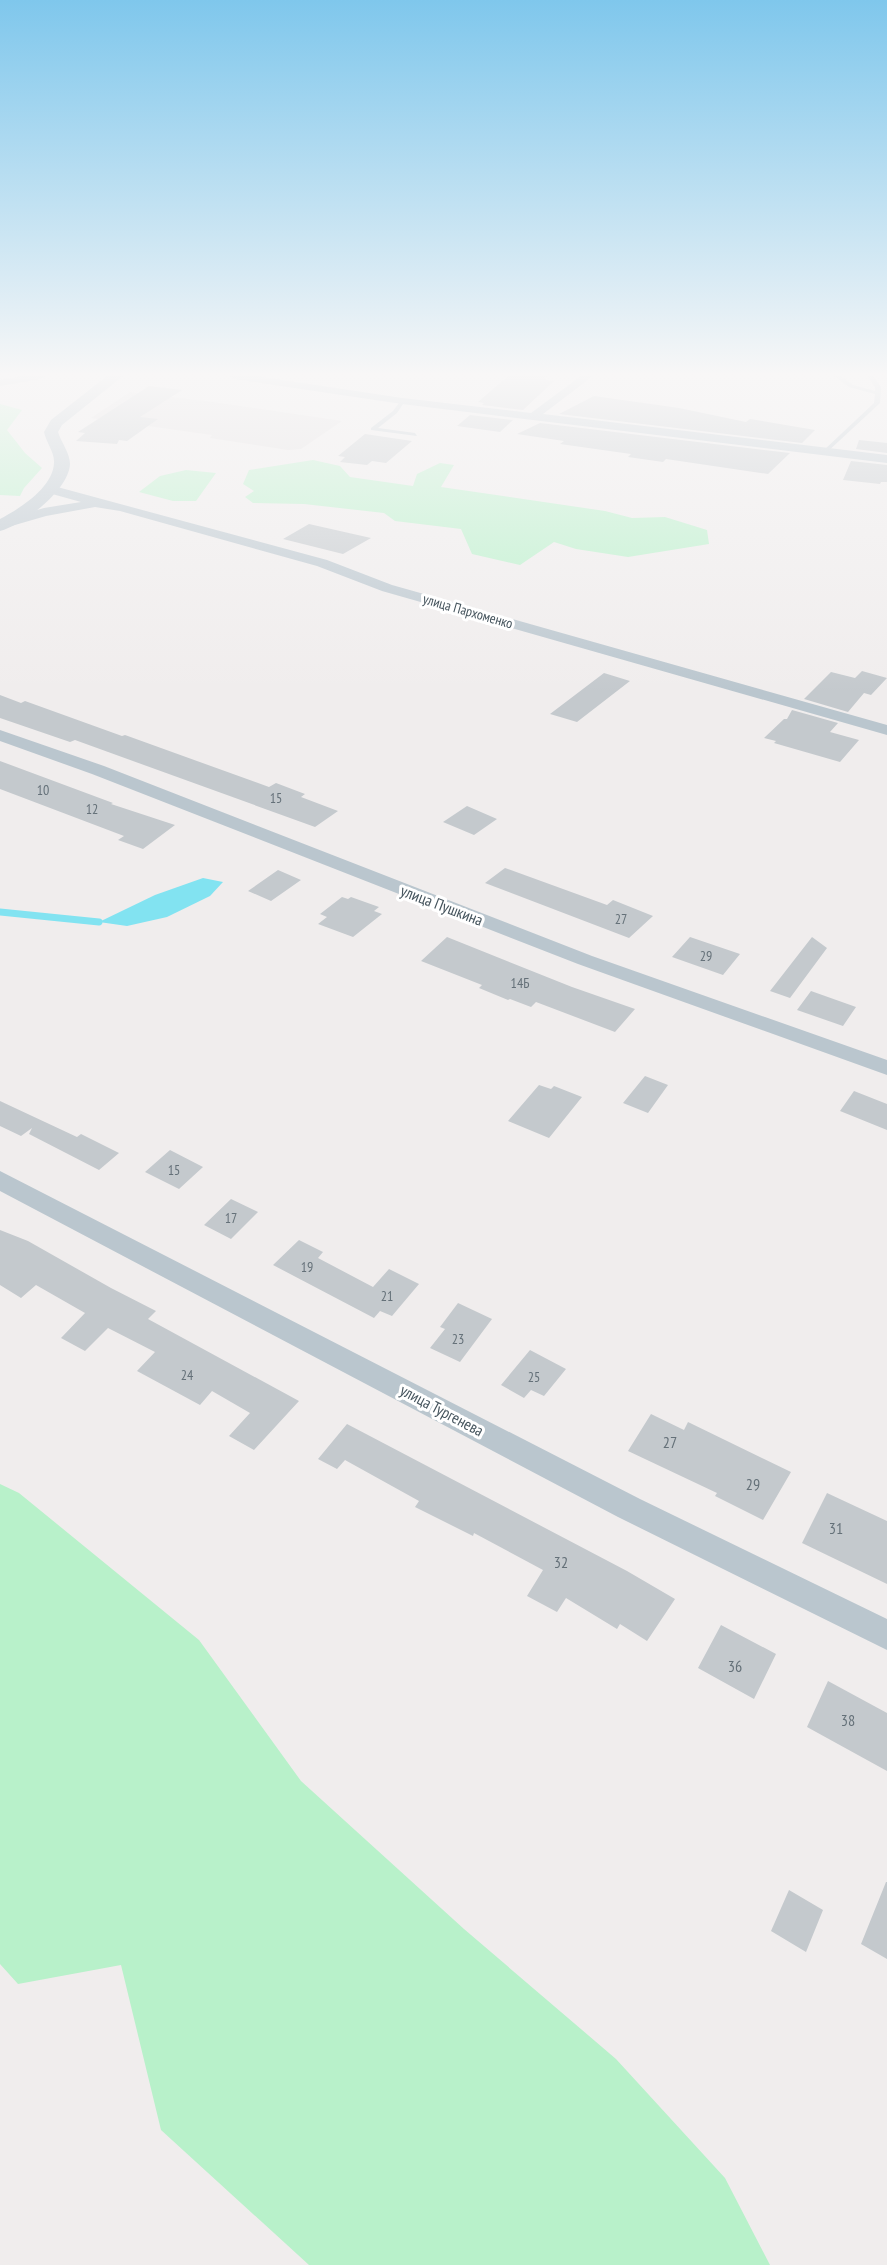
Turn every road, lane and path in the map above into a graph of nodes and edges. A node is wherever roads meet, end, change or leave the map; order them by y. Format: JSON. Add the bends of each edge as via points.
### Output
{"nodes":[{"id":1,"x":56,"y":482,"type":"edge"},
{"id":2,"x":50,"y":489,"type":"junction"},
{"id":3,"x":100,"y":504,"type":"junction"},
{"id":4,"x":4,"y":525,"type":"edge"},
{"id":5,"x":887,"y":730,"type":"edge"},
{"id":6,"x":0,"y":735,"type":"edge"},
{"id":7,"x":887,"y":1068,"type":"edge"},
{"id":8,"x":0,"y":1180,"type":"edge"},
{"id":9,"x":887,"y":1635,"type":"edge"}],
"edges":[{"from":1,"to":2,"type":"street"},
{"from":2,"to":3,"type":"street","name":"улица Пархоменко"},
{"from":2,"to":4,"type":"street"},
{"from":3,"to":4,"type":"street","via":[[54,510]]},
{"from":3,"to":5,"type":"street","name":"улица Пархоменко","via":[[322,563],[387,588]]},
{"from":6,"to":7,"type":"street","name":"улица Пушкина","via":[[585,960]]},
{"from":8,"to":9,"type":"street","name":"улица Тургенева","via":[[629,1508]]}]}
